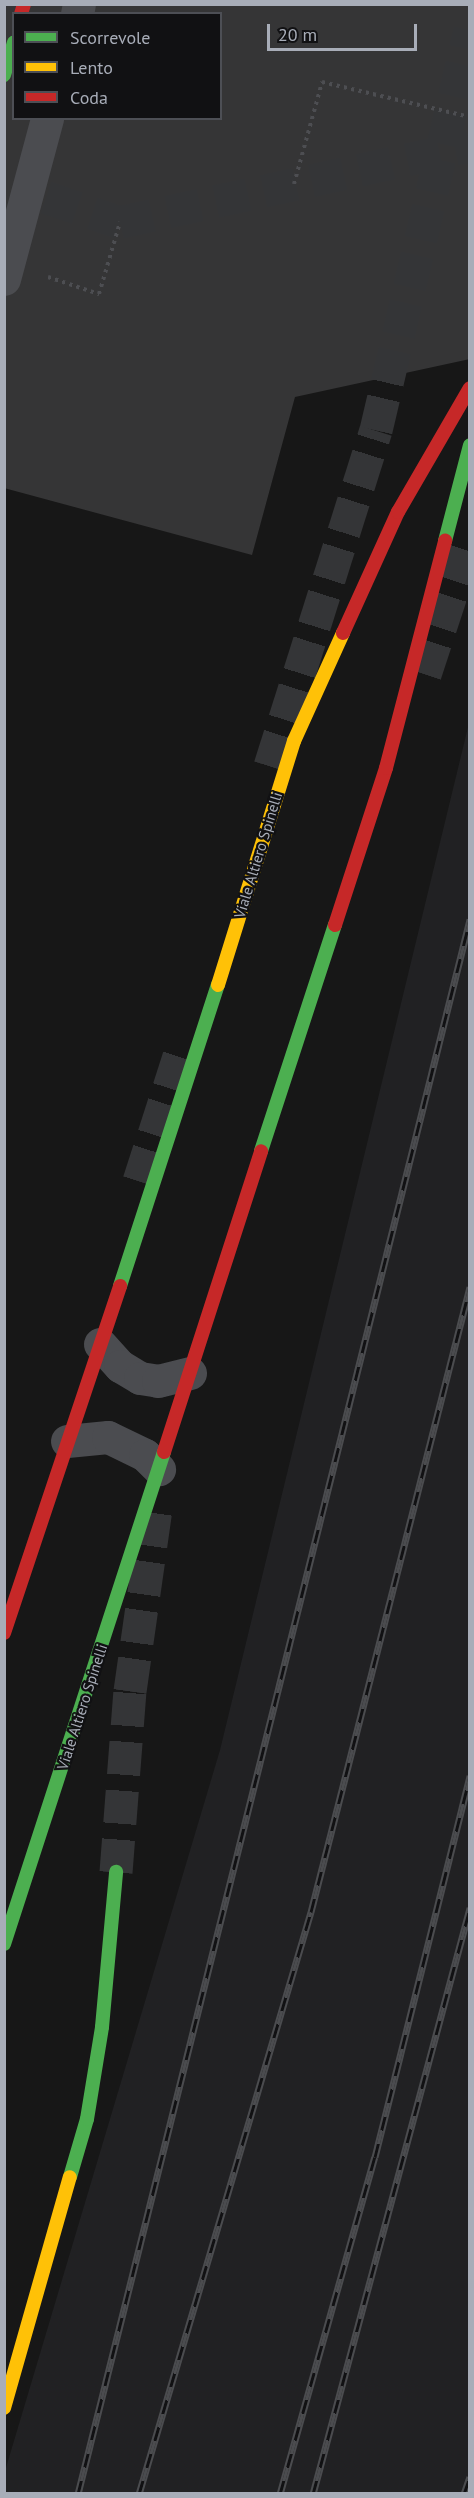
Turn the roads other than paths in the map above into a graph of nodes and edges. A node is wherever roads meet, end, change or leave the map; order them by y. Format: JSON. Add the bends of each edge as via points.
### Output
{"nodes":[{"id":1,"x":12,"y":49,"type":"edge"},
{"id":2,"x":4,"y":75,"type":"edge"},
{"id":3,"x":46,"y":120,"type":"edge"},
{"id":4,"x":4,"y":279,"type":"edge"},
{"id":5,"x":470,"y":388,"type":"edge"},
{"id":6,"x":470,"y":445,"type":"edge"},
{"id":7,"x":100,"y":1344,"type":"junction"},
{"id":8,"x":190,"y":1373,"type":"junction"},
{"id":9,"x":67,"y":1441,"type":"junction"},
{"id":10,"x":159,"y":1469,"type":"junction"},
{"id":11,"x":4,"y":1633,"type":"edge"},
{"id":12,"x":116,"y":1872,"type":"tunnel mouth"},
{"id":13,"x":4,"y":1944,"type":"edge"},
{"id":14,"x":4,"y":2408,"type":"edge"}],
"edges":[{"from":1,"to":2,"type":"main road"},
{"from":3,"to":4,"type":"street"},
{"from":5,"to":7,"type":"main road","name":"Viale Altiero Spinelli","via":[[398,512],[294,741]]},
{"from":6,"to":8,"type":"main road","name":"Viale Altiero Spinelli","via":[[386,768]]},
{"from":7,"to":8,"type":"street","via":[[120,1366],[140,1378],[158,1381]]},
{"from":7,"to":9,"type":"main road","name":"Viale Altiero Spinelli"},
{"from":8,"to":10,"type":"main road","name":"Viale Altiero Spinelli"},
{"from":9,"to":10,"type":"street","via":[[108,1437],[145,1455]]},
{"from":9,"to":11,"type":"main road","name":"Viale Altiero Spinelli"},
{"from":10,"to":13,"type":"main road","name":"Viale Altiero Spinelli"},
{"from":12,"to":14,"type":"main road","via":[[102,2026],[87,2119]]}]}
